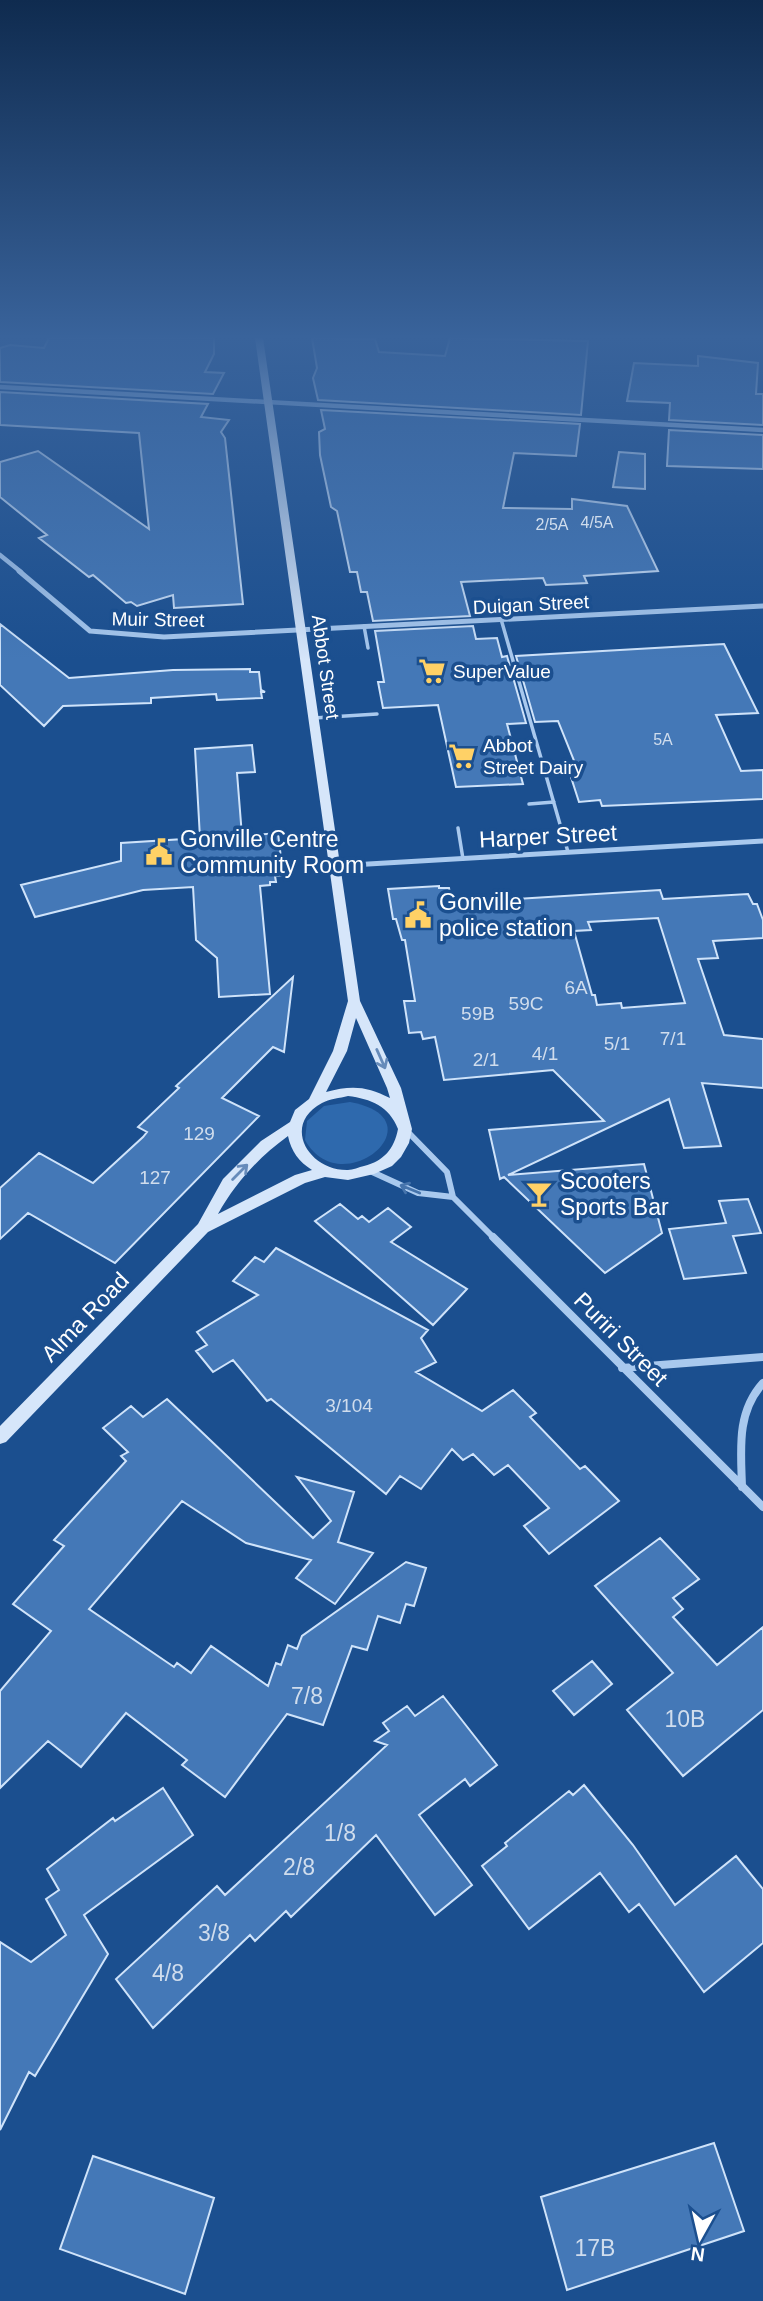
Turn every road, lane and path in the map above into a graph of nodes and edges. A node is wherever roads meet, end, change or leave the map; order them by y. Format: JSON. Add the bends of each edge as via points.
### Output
{"nodes":[{"id":1,"x":274,"y":445,"type":"edge"},
{"id":2,"x":0,"y":555,"type":"edge"},
{"id":3,"x":763,"y":606,"type":"edge"},
{"id":4,"x":501,"y":620,"type":"junction"},
{"id":5,"x":364,"y":626,"type":"junction"},
{"id":6,"x":301,"y":629,"type":"junction"},
{"id":7,"x":368,"y":648,"type":"dead end"},
{"id":8,"x":377,"y":714,"type":"dead end"},
{"id":9,"x":314,"y":718,"type":"junction"},
{"id":10,"x":554,"y":802,"type":"junction"},
{"id":11,"x":529,"y":803,"type":"dead end"},
{"id":12,"x":458,"y":828,"type":"dead end"},
{"id":13,"x":763,"y":841,"type":"edge"},
{"id":14,"x":568,"y":852,"type":"junction"},
{"id":15,"x":463,"y":859,"type":"junction"},
{"id":16,"x":334,"y":866,"type":"junction"},
{"id":17,"x":354,"y":1001,"type":"junction"},
{"id":18,"x":316,"y":1099,"type":"junction"},
{"id":19,"x":404,"y":1123,"type":"junction"},
{"id":20,"x":293,"y":1126,"type":"junction"},
{"id":21,"x":326,"y":1171,"type":"junction"},
{"id":22,"x":370,"y":1171,"type":"junction"},
{"id":23,"x":453,"y":1197,"type":"junction"},
{"id":24,"x":203,"y":1228,"type":"junction"},
{"id":25,"x":763,"y":1357,"type":"edge"},
{"id":26,"x":622,"y":1368,"type":"junction"},
{"id":27,"x":763,"y":1383,"type":"edge"},
{"id":28,"x":0,"y":1437,"type":"edge"},
{"id":29,"x":743,"y":1487,"type":"junction"},
{"id":30,"x":763,"y":1507,"type":"edge"}],
"edges":[{"from":1,"to":6,"type":"street","name":"Abbot Street"},
{"from":2,"to":6,"type":"street","name":"Muir Street","via":[[90,631],[163,637]]},
{"from":3,"to":4,"type":"street","name":"Duigan Street"},
{"from":4,"to":5,"type":"street","name":"Duigan Street"},
{"from":4,"to":10,"type":"lane"},
{"from":5,"to":6,"type":"street","name":"Duigan Street"},
{"from":5,"to":7,"type":"lane"},
{"from":6,"to":9,"type":"street","name":"Abbot Street"},
{"from":8,"to":9,"type":"lane"},
{"from":9,"to":16,"type":"street","name":"Abbot Street"},
{"from":10,"to":11,"type":"lane"},
{"from":10,"to":14,"type":"lane"},
{"from":12,"to":15,"type":"lane"},
{"from":13,"to":14,"type":"street","name":"Harper Street"},
{"from":14,"to":15,"type":"street","name":"Harper Street"},
{"from":15,"to":16,"type":"street","name":"Harper Street"},
{"from":16,"to":17,"type":"street","name":"Abbot Street"},
{"from":17,"to":18,"type":"street","name":"Abbot Street","via":[[340,1051]]},
{"from":17,"to":19,"type":"street","name":"Abbot Street","one_way":true,"via":[[394,1088]]},
{"from":18,"to":19,"type":"street","via":[[340,1092],[366,1093],[393,1106]]},
{"from":18,"to":20,"type":"street"},
{"from":19,"to":22,"type":"street","via":[[397,1154]]},
{"from":19,"to":23,"type":"street","name":"Puriri Street","via":[[447,1171]]},
{"from":20,"to":21,"type":"street","via":[[299,1153]]},
{"from":24,"to":20,"type":"street","name":"Alma Road","one_way":true,"via":[[228,1183],[266,1145]]},
{"from":21,"to":22,"type":"street"},
{"from":21,"to":24,"type":"street","name":"Alma Road","via":[[300,1179]]},
{"from":23,"to":22,"type":"street","one_way":true,"via":[[418,1193]]},
{"from":23,"to":26,"type":"street","name":"Puriri Street"},
{"from":24,"to":28,"type":"street","name":"Alma Road"},
{"from":25,"to":26,"type":"street"},
{"from":26,"to":29,"type":"street","name":"Puriri Street"},
{"from":27,"to":29,"type":"street","via":[[744,1413]]},
{"from":29,"to":30,"type":"street","name":"Puriri Street"}]}
